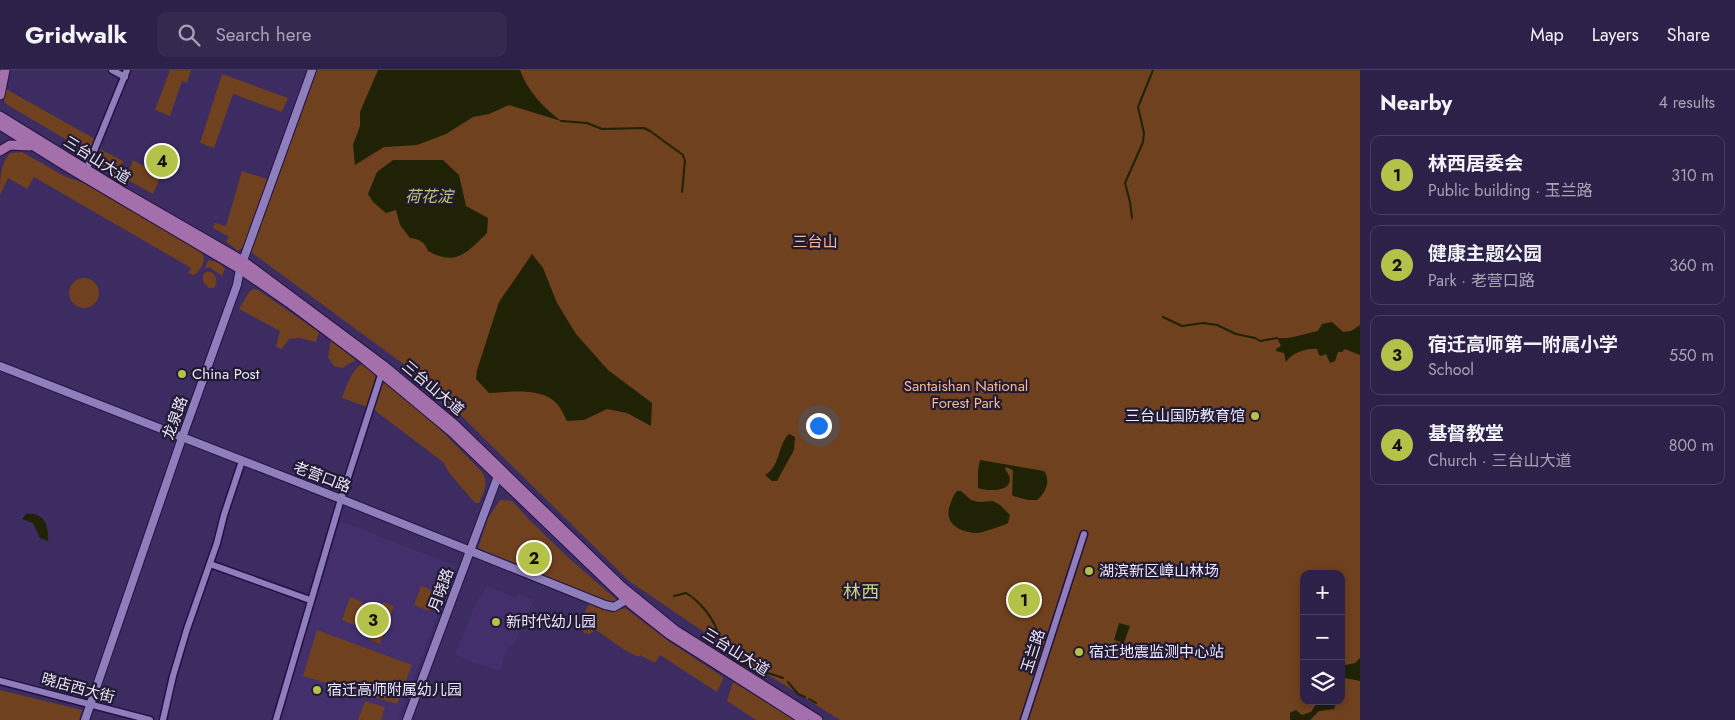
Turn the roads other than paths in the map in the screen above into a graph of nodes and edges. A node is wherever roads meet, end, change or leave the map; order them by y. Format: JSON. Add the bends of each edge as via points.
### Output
{"nodes":[{"id":1,"x":5,"y":70,"type":"edge"},
{"id":2,"x":112,"y":70,"type":"edge"},
{"id":3,"x":312,"y":70,"type":"edge"},
{"id":4,"x":126,"y":73,"type":"edge"},
{"id":5,"x":0,"y":95,"type":"edge"},
{"id":6,"x":0,"y":117,"type":"edge"},
{"id":7,"x":0,"y":125,"type":"edge"},
{"id":8,"x":36,"y":147,"type":"junction"},
{"id":9,"x":0,"y":151,"type":"edge"},
{"id":10,"x":85,"y":173,"type":"junction"},
{"id":11,"x":241,"y":265,"type":"junction"},
{"id":12,"x":0,"y":366,"type":"edge"},
{"id":13,"x":382,"y":369,"type":"junction"},
{"id":14,"x":182,"y":438,"type":"junction"},
{"id":15,"x":242,"y":461,"type":"junction"},
{"id":16,"x":500,"y":473,"type":"junction"},
{"id":17,"x":341,"y":499,"type":"junction"},
{"id":18,"x":1084,"y":534,"type":"dead end"},
{"id":19,"x":470,"y":551,"type":"junction"},
{"id":20,"x":210,"y":564,"type":"junction"},
{"id":21,"x":628,"y":597,"type":"junction"},
{"id":22,"x":310,"y":600,"type":"junction"},
{"id":23,"x":0,"y":681,"type":"edge"},
{"id":24,"x":90,"y":704,"type":"junction"},
{"id":25,"x":85,"y":720,"type":"edge"},
{"id":26,"x":150,"y":720,"type":"edge"},
{"id":27,"x":163,"y":720,"type":"edge"},
{"id":28,"x":276,"y":720,"type":"edge"},
{"id":29,"x":407,"y":720,"type":"edge"},
{"id":30,"x":804,"y":720,"type":"edge"},
{"id":31,"x":818,"y":720,"type":"edge"},
{"id":32,"x":1024,"y":720,"type":"edge"}],
"edges":[{"from":1,"to":5,"type":"main road"},
{"from":2,"to":4,"type":"street"},
{"from":3,"to":11,"type":"street","name":"龙泉路"},
{"from":4,"to":10,"type":"street"},
{"from":6,"to":10,"type":"main road","name":"三台山大道"},
{"from":7,"to":8,"type":"main road","name":"三台山大道"},
{"from":8,"to":9,"type":"main road","via":[[10,145]]},
{"from":8,"to":10,"type":"main road","name":"三台山大道"},
{"from":10,"to":11,"type":"main road","name":"三台山大道"},
{"from":11,"to":13,"type":"main road","name":"三台山大道"},
{"from":11,"to":14,"type":"street","name":"龙泉路","via":[[237,285]]},
{"from":12,"to":14,"type":"street","name":"老营口路"},
{"from":13,"to":16,"type":"main road","name":"三台山大道","via":[[455,425]]},
{"from":13,"to":17,"type":"street"},
{"from":14,"to":15,"type":"street","name":"老营口路"},
{"from":14,"to":24,"type":"street","name":"龙泉路"},
{"from":15,"to":17,"type":"street","name":"老营口路"},
{"from":15,"to":20,"type":"street"},
{"from":16,"to":19,"type":"street","name":"月晓路"},
{"from":16,"to":21,"type":"main road","name":"三台山大道"},
{"from":17,"to":19,"type":"street","name":"老营口路"},
{"from":17,"to":22,"type":"street"},
{"from":18,"to":32,"type":"street","name":"玉兰路"},
{"from":19,"to":21,"type":"street","name":"老营口路","via":[[605,605],[614,607]]},
{"from":19,"to":29,"type":"street","name":"月晓路"},
{"from":20,"to":22,"type":"street"},
{"from":20,"to":27,"type":"street","via":[[187,629]]},
{"from":21,"to":30,"type":"main road","name":"三台山大道","via":[[669,634]]},
{"from":21,"to":31,"type":"main road","name":"三台山大道"},
{"from":22,"to":28,"type":"street"},
{"from":23,"to":24,"type":"street","name":"晓店西大街"},
{"from":24,"to":25,"type":"street","name":"龙泉路"},
{"from":24,"to":26,"type":"street","name":"晓店西大街"}]}
